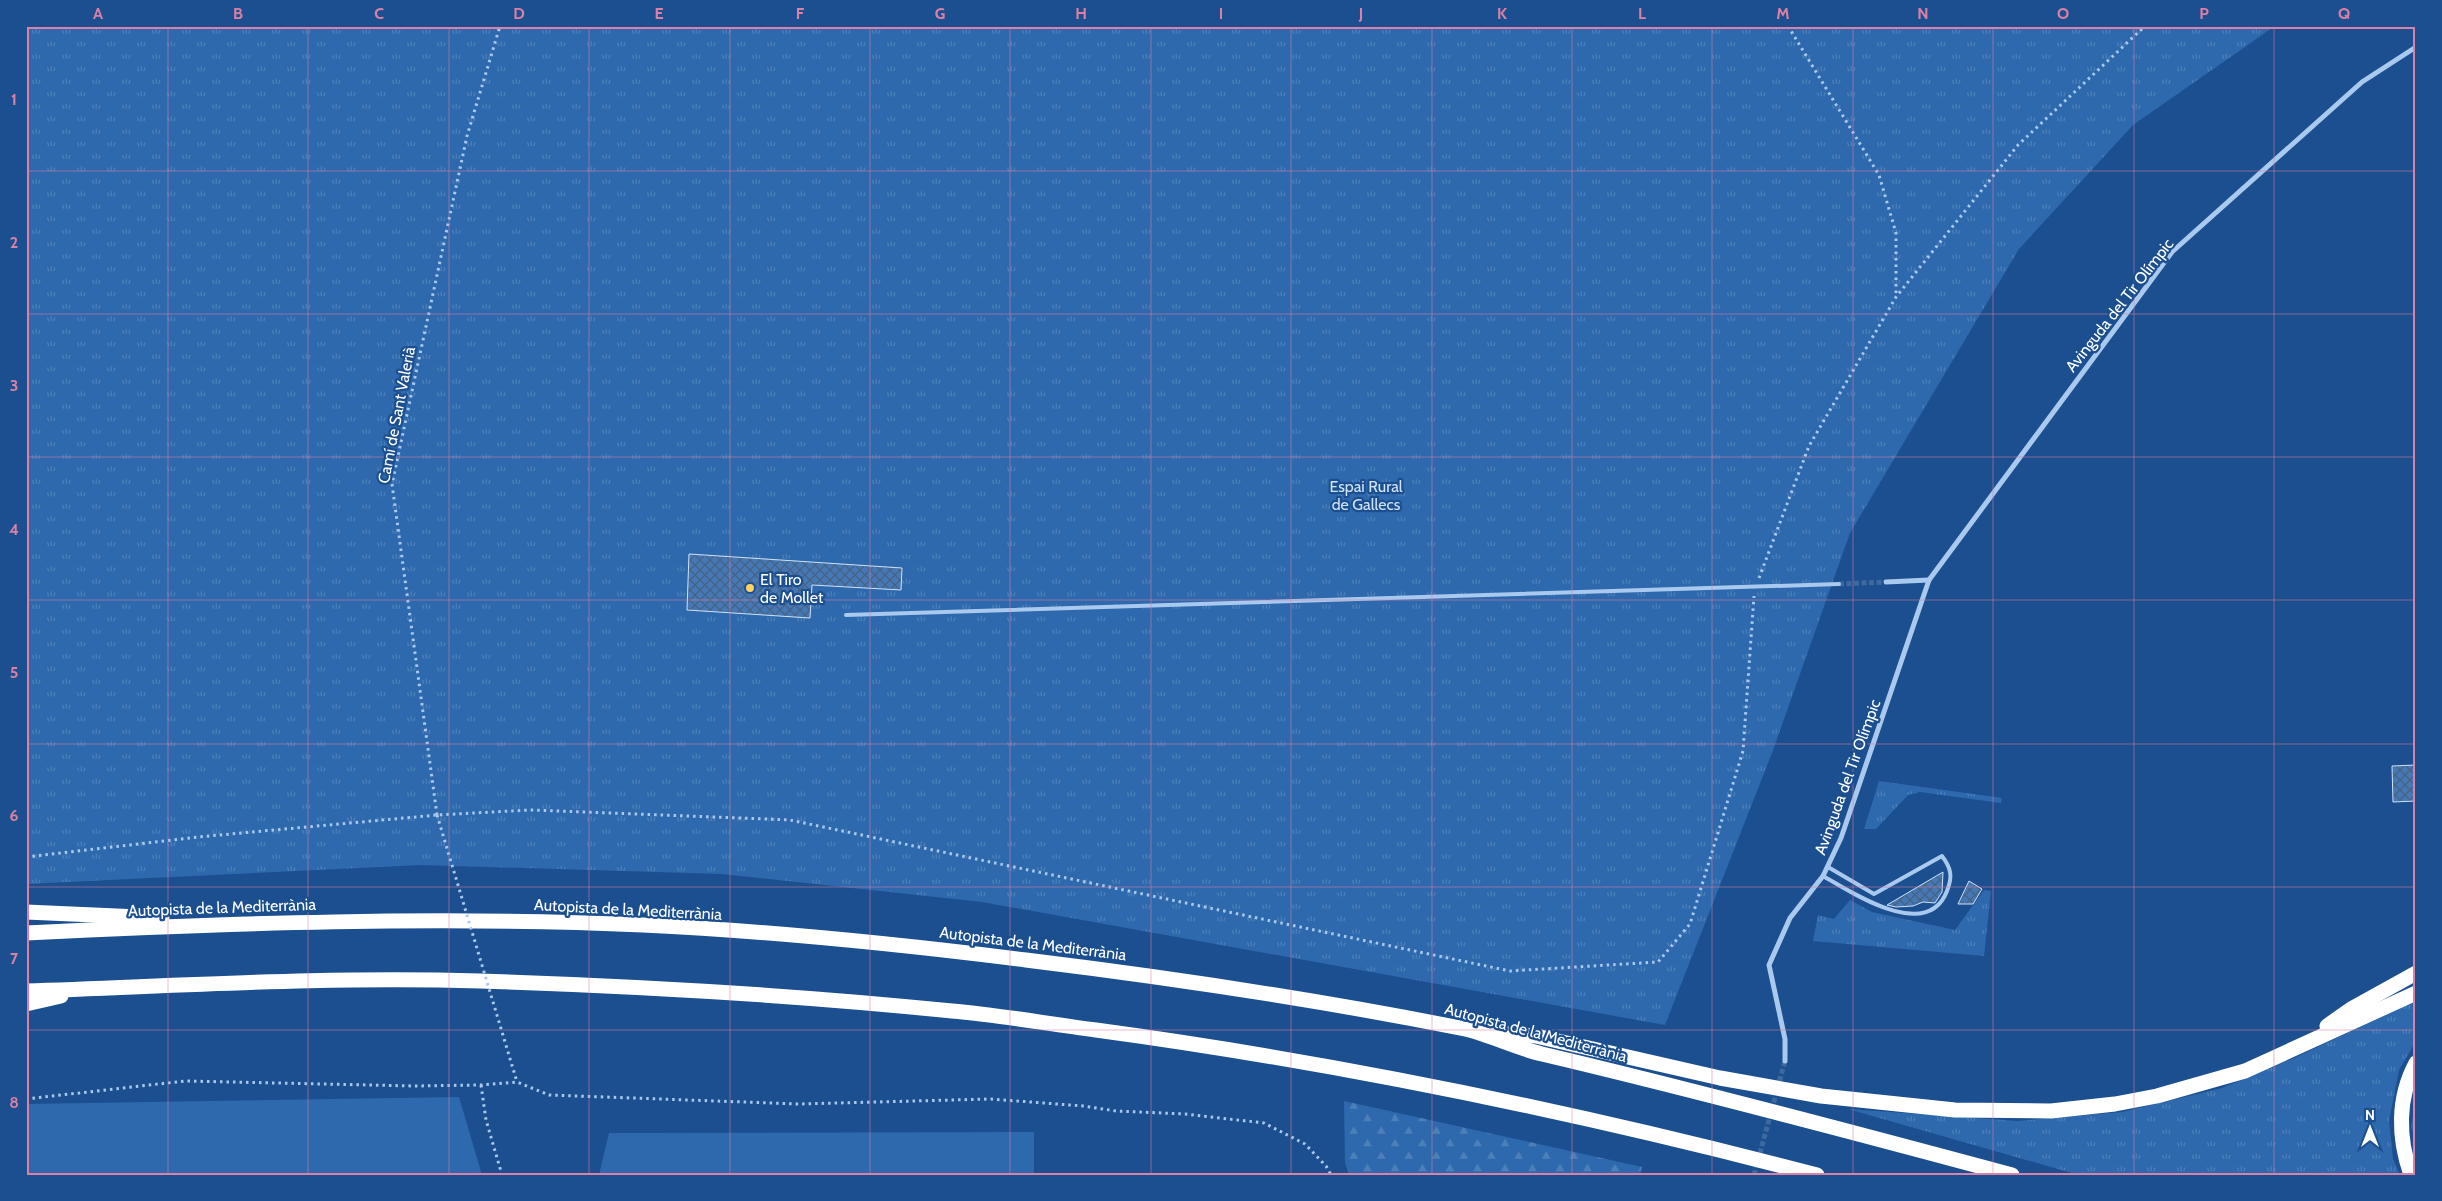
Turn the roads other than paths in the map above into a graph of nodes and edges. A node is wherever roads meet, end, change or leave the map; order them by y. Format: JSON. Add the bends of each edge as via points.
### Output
{"nodes":[{"id":1,"x":2416,"y":47,"type":"edge"},
{"id":2,"x":1929,"y":580,"type":"junction"},
{"id":3,"x":1886,"y":582,"type":"tunnel mouth"},
{"id":4,"x":1839,"y":584,"type":"tunnel mouth"},
{"id":5,"x":846,"y":615,"type":"dead end"},
{"id":6,"x":1828,"y":867,"type":"junction"},
{"id":7,"x":1822,"y":876,"type":"junction"},
{"id":8,"x":26,"y":912,"type":"edge"},
{"id":9,"x":233,"y":923,"type":"junction"},
{"id":10,"x":26,"y":933,"type":"edge"},
{"id":11,"x":2416,"y":973,"type":"edge"},
{"id":12,"x":86,"y":989,"type":"junction"},
{"id":13,"x":26,"y":991,"type":"edge"},
{"id":14,"x":2416,"y":993,"type":"edge"},
{"id":15,"x":26,"y":1004,"type":"edge"},
{"id":16,"x":1473,"y":1031,"type":"junction"},
{"id":17,"x":2292,"y":1051,"type":"junction"},
{"id":18,"x":1785,"y":1061,"type":"tunnel mouth"},
{"id":19,"x":2416,"y":1063,"type":"edge"},
{"id":20,"x":1752,"y":1158,"type":"junction"},
{"id":21,"x":1787,"y":1175,"type":"edge"},
{"id":22,"x":1817,"y":1175,"type":"edge"},
{"id":23,"x":2012,"y":1175,"type":"edge"},
{"id":24,"x":2410,"y":1175,"type":"edge"}],
"edges":[{"from":1,"to":2,"type":"street","name":"Avinguda del Tir Olímpic","via":[[2362,82],[2172,252]]},
{"from":2,"to":3,"type":"street"},
{"from":2,"to":6,"type":"street","name":"Avinguda del Tir Olímpic","via":[[1841,838]]},
{"from":4,"to":5,"type":"lane"},
{"from":6,"to":7,"type":"street","name":"Avinguda del Tir Olímpic"},
{"from":6,"to":7,"type":"lane","via":[[1874,894],[1942,856],[1951,867],[1951,882],[1944,899],[1930,909],[1914,914],[1869,903]]},
{"from":7,"to":18,"type":"street","name":"Avinguda del Tir Olímpic","via":[[1790,918],[1770,965],[1785,1039]]},
{"from":8,"to":9,"type":"highway"},
{"from":9,"to":10,"type":"highway","name":"Autopista de la Mediterrània"},
{"from":9,"to":16,"type":"highway","name":"Autopista de la Mediterrània","via":[[366,920],[644,925],[888,943],[1099,968],[1270,993]]},
{"from":11,"to":17,"type":"highway","via":[[2350,1009]]},
{"from":12,"to":13,"type":"highway"},
{"from":12,"to":15,"type":"highway"},
{"from":12,"to":20,"type":"highway","via":[[316,981],[476,981],[739,993],[945,1010],[1260,1054],[1387,1077],[1616,1124]]},
{"from":14,"to":17,"type":"highway"},
{"from":16,"to":17,"type":"highway","via":[[1536,1036],[1720,1078],[1821,1096],[1964,1111],[2051,1111],[2115,1104],[2157,1096],[2245,1071]]},
{"from":16,"to":23,"type":"highway","name":"Autopista de la Mediterrània","via":[[1527,1051]]},
{"from":19,"to":24,"type":"highway","via":[[2404,1094],[2401,1119],[2405,1160]]},
{"from":20,"to":21,"type":"highway"},
{"from":20,"to":22,"type":"highway"}]}
